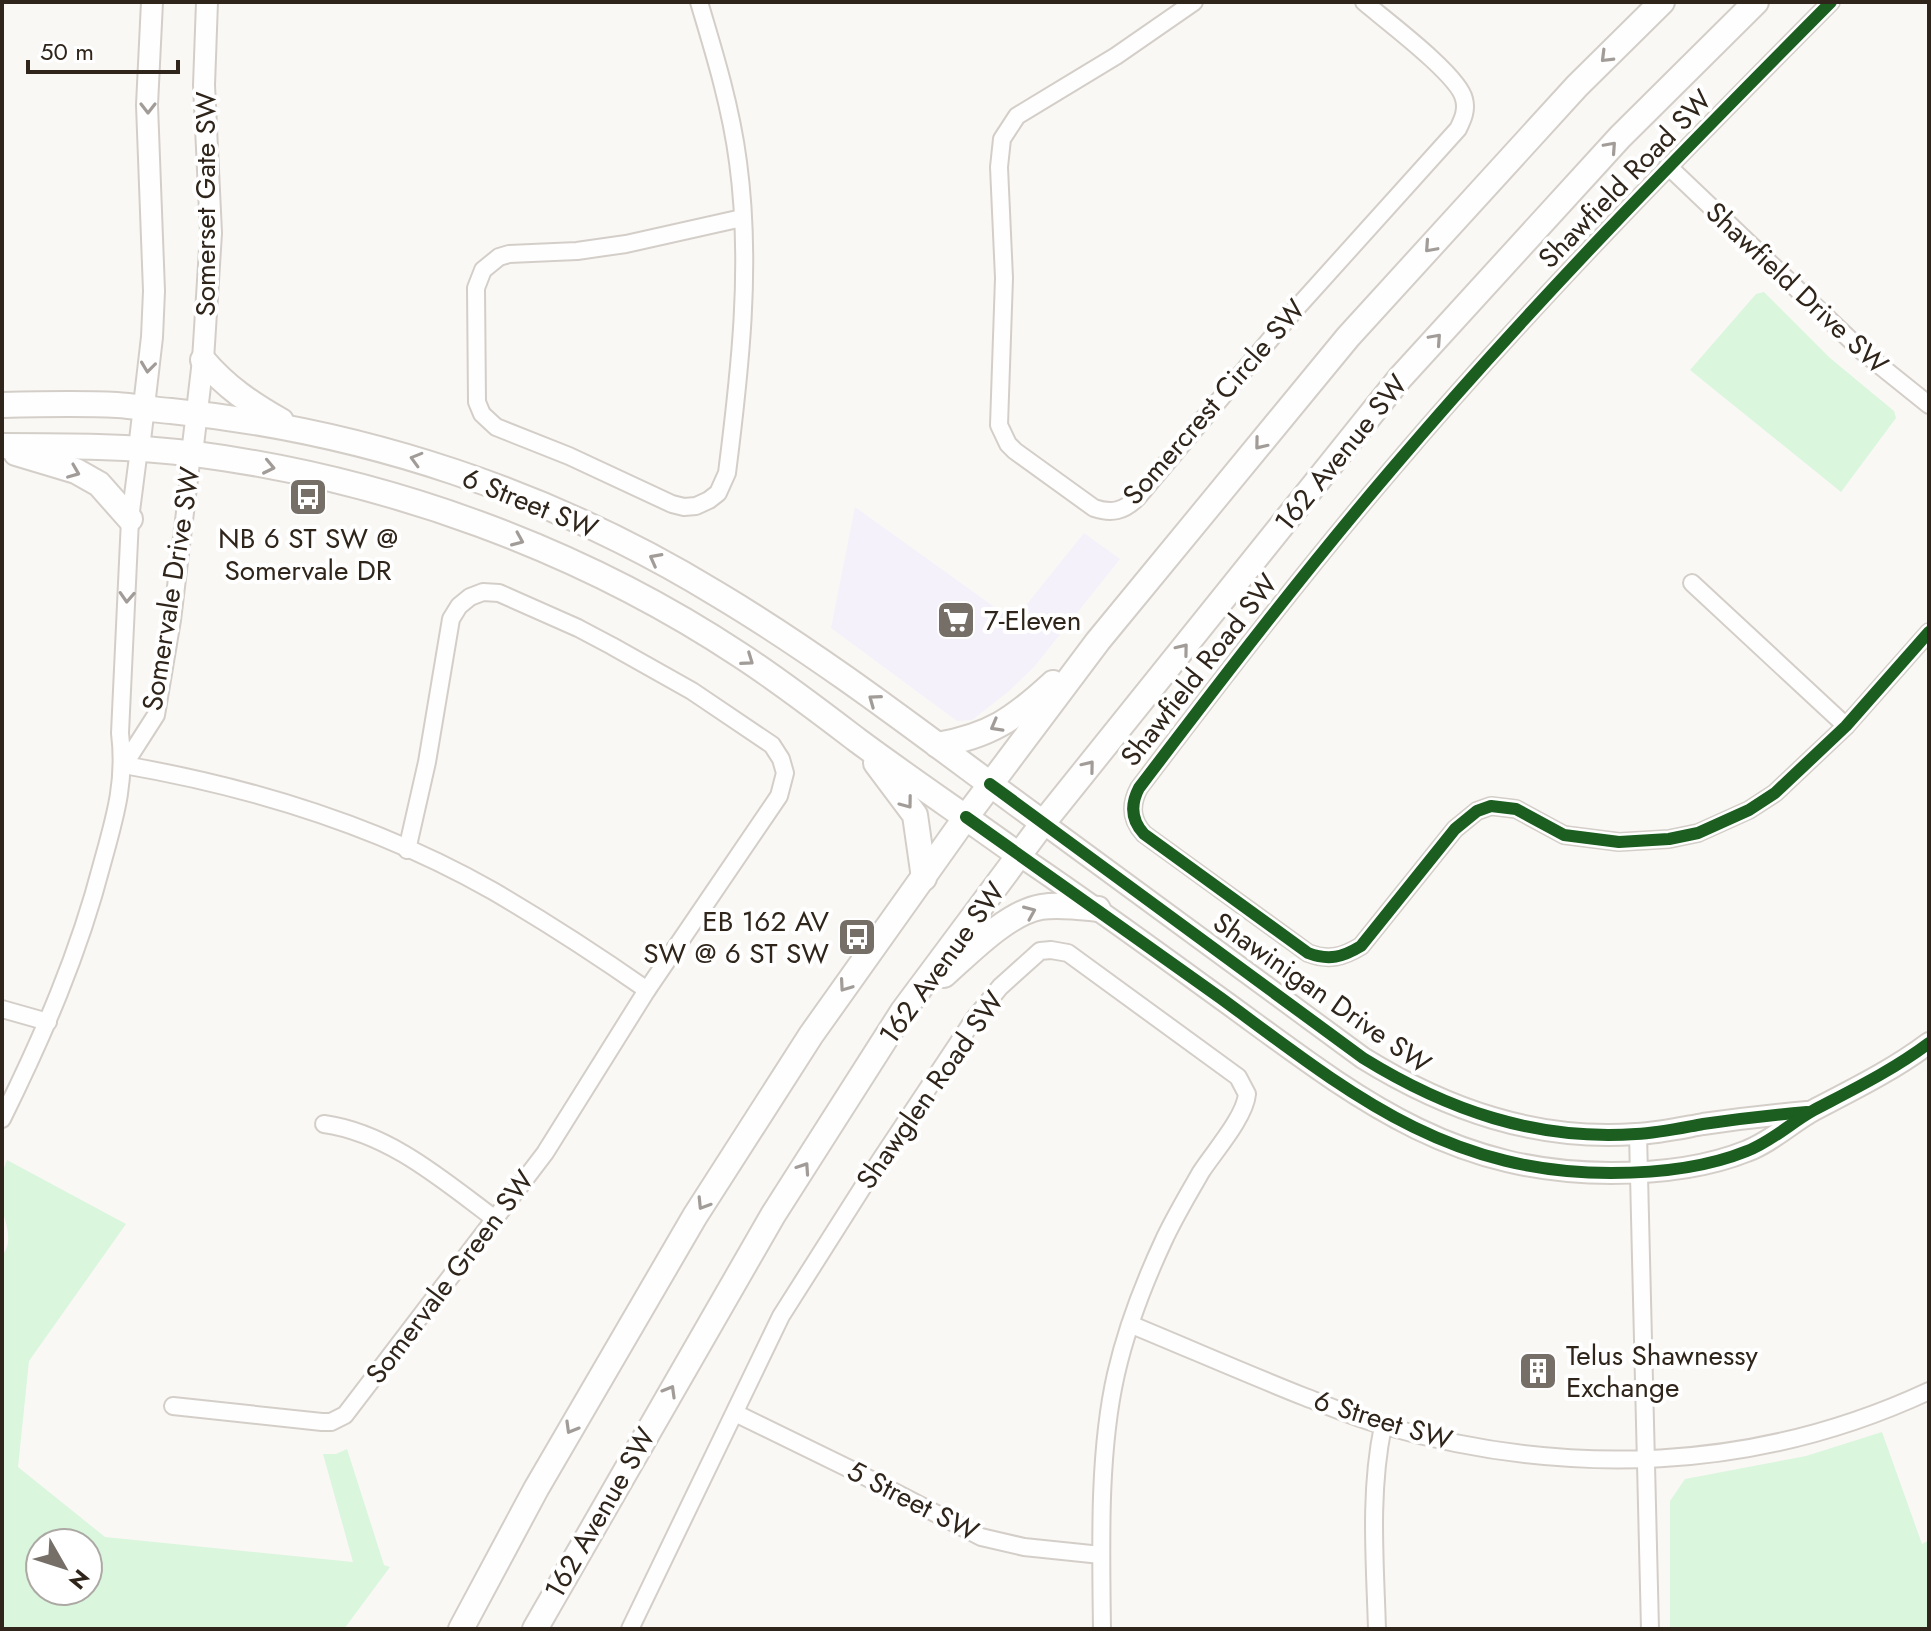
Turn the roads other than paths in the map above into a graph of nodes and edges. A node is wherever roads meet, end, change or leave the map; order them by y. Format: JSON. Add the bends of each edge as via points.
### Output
{"nodes":[{"id":1,"x":152,"y":2,"type":"edge"},
{"id":2,"x":207,"y":2,"type":"edge"},
{"id":3,"x":699,"y":2,"type":"edge"},
{"id":4,"x":1194,"y":2,"type":"edge"},
{"id":5,"x":1364,"y":2,"type":"edge"},
{"id":6,"x":1662,"y":2,"type":"edge"},
{"id":7,"x":1756,"y":2,"type":"edge"},
{"id":8,"x":1831,"y":2,"type":"edge"},
{"id":9,"x":1668,"y":166,"type":"junction"},
{"id":10,"x":742,"y":218,"type":"junction"},
{"id":11,"x":203,"y":360,"type":"junction"},
{"id":12,"x":2,"y":405,"type":"edge"},
{"id":13,"x":1929,"y":405,"type":"edge"},
{"id":14,"x":144,"y":409,"type":"junction"},
{"id":15,"x":196,"y":414,"type":"junction"},
{"id":16,"x":297,"y":430,"type":"junction"},
{"id":17,"x":2,"y":447,"type":"edge"},
{"id":18,"x":139,"y":449,"type":"junction"},
{"id":19,"x":192,"y":454,"type":"junction"},
{"id":20,"x":130,"y":519,"type":"junction"},
{"id":21,"x":1692,"y":583,"type":"dead end"},
{"id":22,"x":1929,"y":632,"type":"edge"},
{"id":23,"x":1098,"y":641,"type":"junction"},
{"id":24,"x":1846,"y":726,"type":"junction"},
{"id":25,"x":860,"y":742,"type":"junction"},
{"id":26,"x":937,"y":745,"type":"junction"},
{"id":27,"x":124,"y":765,"type":"junction"},
{"id":28,"x":990,"y":784,"type":"junction"},
{"id":29,"x":966,"y":817,"type":"junction"},
{"id":30,"x":1043,"y":823,"type":"junction"},
{"id":31,"x":407,"y":850,"type":"junction"},
{"id":32,"x":1020,"y":856,"type":"junction"},
{"id":33,"x":924,"y":878,"type":"junction"},
{"id":34,"x":1098,"y":909,"type":"junction"},
{"id":35,"x":647,"y":990,"type":"junction"},
{"id":36,"x":2,"y":1009,"type":"edge"},
{"id":37,"x":903,"y":1011,"type":"junction"},
{"id":38,"x":48,"y":1022,"type":"junction"},
{"id":39,"x":1929,"y":1043,"type":"edge"},
{"id":40,"x":1811,"y":1112,"type":"junction"},
{"id":41,"x":2,"y":1119,"type":"edge"},
{"id":42,"x":324,"y":1124,"type":"dead end"},
{"id":43,"x":1638,"y":1134,"type":"junction"},
{"id":44,"x":1638,"y":1173,"type":"junction"},
{"id":45,"x":495,"y":1219,"type":"junction"},
{"id":46,"x":1132,"y":1325,"type":"junction"},
{"id":47,"x":1929,"y":1391,"type":"edge"},
{"id":48,"x":173,"y":1406,"type":"dead end"},
{"id":49,"x":735,"y":1413,"type":"junction"},
{"id":50,"x":1383,"y":1426,"type":"junction"},
{"id":51,"x":1646,"y":1459,"type":"junction"},
{"id":52,"x":1101,"y":1555,"type":"junction"},
{"id":53,"x":461,"y":1629,"type":"edge"},
{"id":54,"x":535,"y":1629,"type":"edge"},
{"id":55,"x":630,"y":1629,"type":"edge"},
{"id":56,"x":1102,"y":1629,"type":"edge"},
{"id":57,"x":1377,"y":1629,"type":"edge"},
{"id":58,"x":1650,"y":1629,"type":"edge"}],
"edges":[{"from":1,"to":14,"type":"street","name":"Somerset Gate SW","one_way":true,"via":[[147,105],[154,291]]},
{"from":2,"to":11,"type":"street","name":"Somerset Gate SW","via":[[204,85],[211,233]]},
{"from":3,"to":10,"type":"street","via":[[733,133]]},
{"from":4,"to":5,"type":"street","name":"Somercrest Circle SW","via":[[1017,116],[1002,139],[999,425],[1015,451],[1106,512],[1127,508],[1137,498],[1294,311],[1458,129],[1465,105],[1457,84]]},
{"from":6,"to":23,"type":"main road","one_way":true,"via":[[1577,86],[1348,337]]},
{"from":30,"to":7,"type":"main road","name":"162 Avenue SW","one_way":true,"via":[[1400,378],[1620,137]]},
{"from":8,"to":9,"type":"street","name":"Shawfield Road SW"},
{"from":9,"to":13,"type":"street","name":"Shawfield Drive SW","via":[[1863,352]]},
{"from":9,"to":24,"type":"street","name":"Shawfield Road SW","via":[[1558,282],[1321,553],[1139,788],[1132,806],[1137,827],[1308,953],[1343,957],[1361,946],[1455,829],[1477,811],[1491,806],[1516,809],[1564,835],[1619,842],[1698,833],[1775,793]]},
{"from":10,"to":10,"type":"street","via":[[737,404],[727,473],[709,500],[696,506],[672,504],[496,427],[482,414],[476,393],[476,288],[490,263],[509,254],[626,244]]},
{"from":11,"to":15,"type":"street","name":"Somerset Gate SW"},
{"from":11,"to":16,"type":"main road","via":[[239,397]]},
{"from":12,"to":14,"type":"main road","name":"6 Street SW"},
{"from":14,"to":15,"type":"main road","name":"6 Street SW"},
{"from":14,"to":18,"type":"street","name":"Somerset Gate SW"},
{"from":15,"to":16,"type":"main road","name":"6 Street SW"},
{"from":15,"to":19,"type":"street","name":"Somerset Gate SW"},
{"from":26,"to":16,"type":"main road","name":"6 Street SW","one_way":true,"via":[[717,593],[608,534],[417,459]]},
{"from":17,"to":18,"type":"main road","name":"6 Street SW"},
{"from":17,"to":20,"type":"main road","one_way":true,"via":[[76,471],[99,484]]},
{"from":18,"to":19,"type":"main road","name":"6 Street SW"},
{"from":18,"to":20,"type":"street","name":"Somervale Drive SW"},
{"from":19,"to":25,"type":"main road","name":"6 Street SW","one_way":true,"via":[[392,495],[557,556],[740,655]]},
{"from":19,"to":27,"type":"street","name":"Somervale Drive SW","via":[[156,715]]},
{"from":20,"to":27,"type":"street","name":"Somervale Drive SW","one_way":true,"via":[[120,733]]},
{"from":21,"to":24,"type":"street"},
{"from":22,"to":24,"type":"street","name":"Shawfield Road SW"},
{"from":23,"to":26,"type":"main road","one_way":true,"via":[[1028,706],[993,730]]},
{"from":23,"to":28,"type":"main road"},
{"from":25,"to":29,"type":"main road","name":"6 Street SW"},
{"from":25,"to":33,"type":"main road","one_way":true,"via":[[915,815]]},
{"from":26,"to":28,"type":"main road","name":"6 Street SW"},
{"from":27,"to":31,"type":"street","via":[[248,792]]},
{"from":27,"to":38,"type":"street","name":"Somervale Drive SW","via":[[90,911]]},
{"from":28,"to":29,"type":"main road"},
{"from":28,"to":30,"type":"main road","name":"Shawinigan Drive SW"},
{"from":29,"to":32,"type":"main road","name":"Shawinigan Drive SW"},
{"from":29,"to":33,"type":"main road"},
{"from":30,"to":32,"type":"main road","name":"162 Avenue SW"},
{"from":30,"to":43,"type":"street","name":"Shawinigan Drive SW","via":[[1363,1058],[1411,1087],[1518,1126]]},
{"from":31,"to":35,"type":"street","via":[[491,890]]},
{"from":31,"to":35,"type":"street","name":"Somervale Green SW","via":[[451,619],[470,597],[499,593],[578,628],[692,691],[772,745],[781,759],[784,784]]},
{"from":32,"to":34,"type":"street","name":"Shawinigan Drive SW"},
{"from":32,"to":37,"type":"main road","name":"162 Avenue SW"},
{"from":33,"to":53,"type":"main road","one_way":true,"via":[[811,1035],[695,1216]]},
{"from":37,"to":34,"type":"main road","one_way":true,"via":[[973,949],[1029,910]]},
{"from":34,"to":44,"type":"street","name":"Shawinigan Drive SW","via":[[1349,1092],[1420,1131],[1473,1153],[1528,1166],[1569,1173]]},
{"from":35,"to":45,"type":"street","name":"Somervale Green SW","via":[[545,1153]]},
{"from":36,"to":38,"type":"street"},
{"from":54,"to":37,"type":"main road","name":"162 Avenue SW","one_way":true,"via":[[773,1215]]},
{"from":38,"to":41,"type":"street","name":"Somervale Drive SW"},
{"from":39,"to":40,"type":"street","name":"Shawinigan Drive SW","via":[[1898,1066]]},
{"from":40,"to":43,"type":"street","name":"Shawinigan Drive SW"},
{"from":40,"to":44,"type":"street","name":"Shawinigan Drive SW","via":[[1749,1150],[1706,1163]]},
{"from":42,"to":45,"type":"street","via":[[387,1145]]},
{"from":43,"to":44,"type":"street"},
{"from":44,"to":51,"type":"street"},
{"from":45,"to":48,"type":"street","name":"Somervale Green SW","via":[[339,1419],[322,1422]]},
{"from":46,"to":49,"type":"street","name":"Shawglen Road SW","via":[[1164,1238],[1247,1094],[1238,1077],[1068,953],[1040,951],[974,1019],[873,1171],[781,1316]]},
{"from":46,"to":50,"type":"street","name":"6 Street SW"},
{"from":46,"to":52,"type":"street","name":"Shawglen Road SW","via":[[1108,1421]]},
{"from":47,"to":51,"type":"street","name":"6 Street SW","via":[[1861,1418],[1775,1442],[1705,1456]]},
{"from":49,"to":52,"type":"street","name":"5 Street SW","via":[[981,1537]]},
{"from":49,"to":55,"type":"street","name":"Shawglen Road SW"},
{"from":50,"to":51,"type":"street","name":"6 Street SW","via":[[1509,1453],[1596,1461]]},
{"from":50,"to":57,"type":"street","via":[[1374,1502]]},
{"from":51,"to":58,"type":"street"},
{"from":52,"to":56,"type":"street","name":"Shawglen Road SW"}]}
